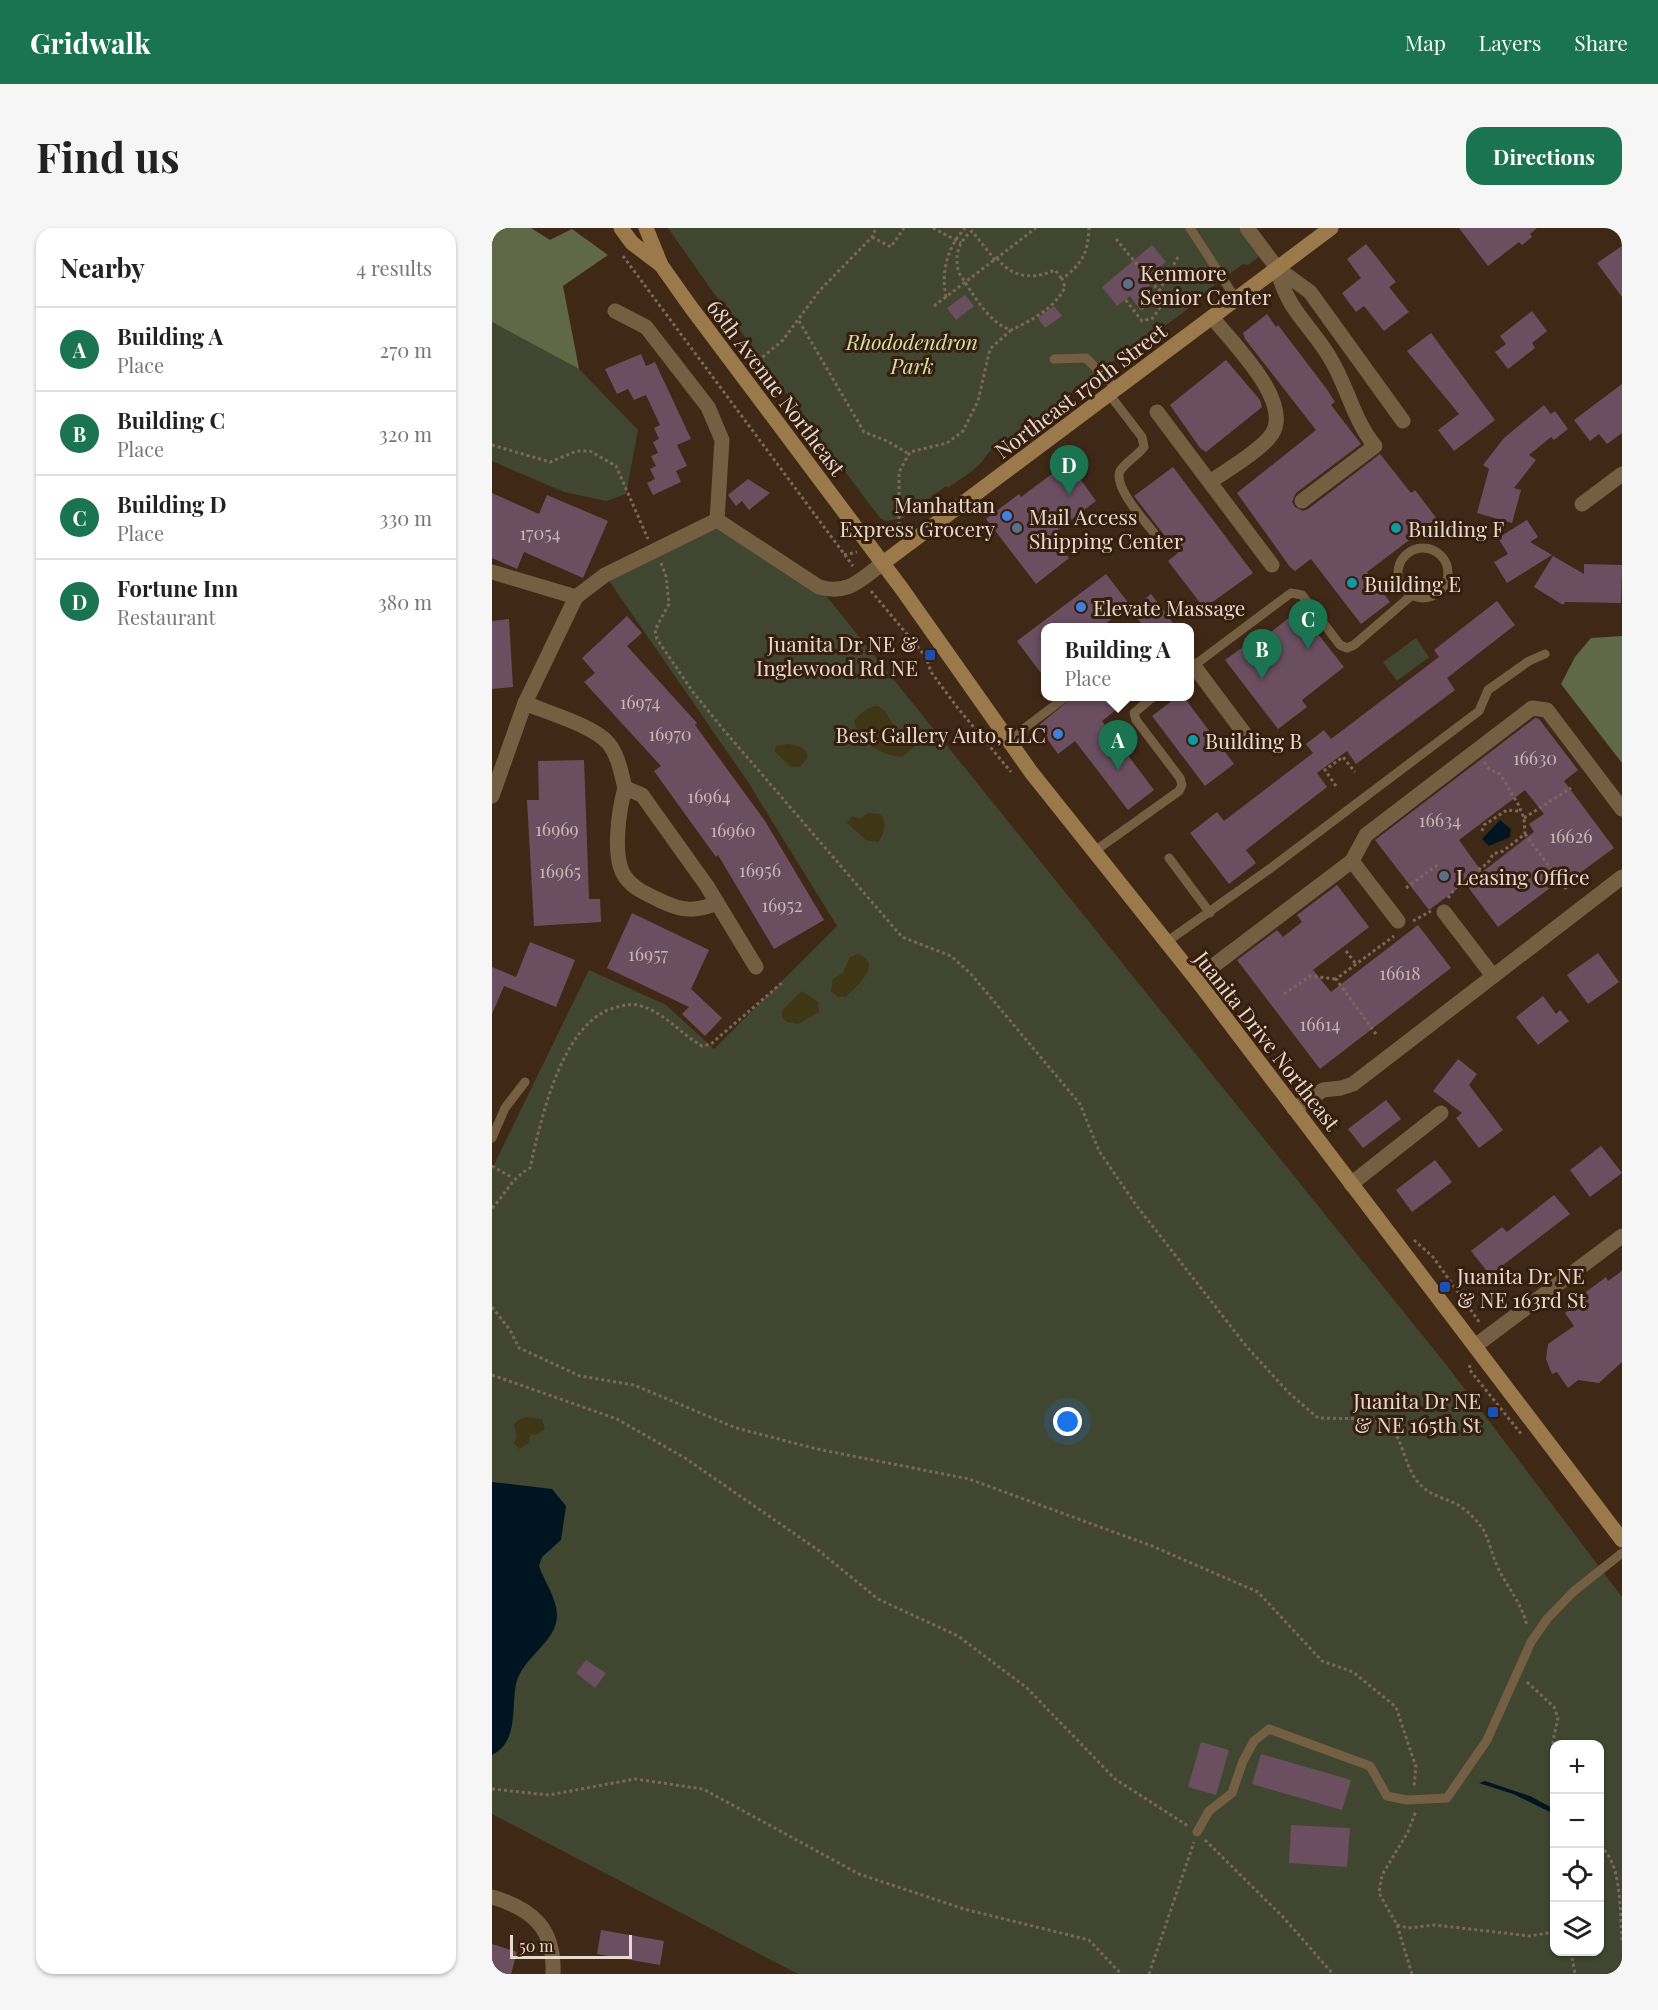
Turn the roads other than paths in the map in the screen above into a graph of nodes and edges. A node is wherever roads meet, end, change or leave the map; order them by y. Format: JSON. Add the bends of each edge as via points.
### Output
{"nodes":[{"id":1,"x":621,"y":228,"type":"edge"},
{"id":2,"x":646,"y":228,"type":"edge"},
{"id":3,"x":1190,"y":228,"type":"edge"},
{"id":4,"x":1247,"y":228,"type":"edge"},
{"id":5,"x":1331,"y":228,"type":"edge"},
{"id":6,"x":661,"y":265,"type":"junction"},
{"id":7,"x":1277,"y":268,"type":"junction"},
{"id":8,"x":1236,"y":299,"type":"junction"},
{"id":9,"x":615,"y":311,"type":"dead end"},
{"id":10,"x":1212,"y":317,"type":"junction"},
{"id":11,"x":1054,"y":359,"type":"dead end"},
{"id":12,"x":1113,"y":392,"type":"junction"},
{"id":13,"x":1157,"y":412,"type":"dead end"},
{"id":14,"x":1402,"y":421,"type":"dead end"},
{"id":15,"x":1622,"y":474,"type":"edge"},
{"id":16,"x":1210,"y":482,"type":"junction"},
{"id":17,"x":1302,"y":501,"type":"dead end"},
{"id":18,"x":1582,"y":504,"type":"dead end"},
{"id":19,"x":717,"y":520,"type":"junction"},
{"id":20,"x":1154,"y":533,"type":"dead end"},
{"id":21,"x":883,"y":563,"type":"junction"},
{"id":22,"x":1272,"y":565,"type":"dead end"},
{"id":23,"x":492,"y":572,"type":"edge"},
{"id":24,"x":1412,"y":595,"type":"junction"},
{"id":25,"x":576,"y":597,"type":"junction"},
{"id":26,"x":1545,"y":654,"type":"dead end"},
{"id":27,"x":1194,"y":666,"type":"edge"},
{"id":28,"x":1194,"y":670,"type":"edge"},
{"id":29,"x":1060,"y":701,"type":"edge"},
{"id":30,"x":1148,"y":701,"type":"edge"},
{"id":31,"x":525,"y":703,"type":"junction"},
{"id":32,"x":1244,"y":733,"type":"dead end"},
{"id":33,"x":1010,"y":743,"type":"junction"},
{"id":34,"x":625,"y":788,"type":"junction"},
{"id":35,"x":492,"y":796,"type":"edge"},
{"id":36,"x":1622,"y":809,"type":"edge"},
{"id":37,"x":1092,"y":853,"type":"junction"},
{"id":38,"x":1168,"y":858,"type":"dead end"},
{"id":39,"x":1352,"y":861,"type":"junction"},
{"id":40,"x":1622,"y":877,"type":"edge"},
{"id":41,"x":717,"y":903,"type":"junction"},
{"id":42,"x":1442,"y":906,"type":"road end"},
{"id":43,"x":1210,"y":913,"type":"junction"},
{"id":44,"x":1404,"y":925,"type":"road end"},
{"id":45,"x":1165,"y":943,"type":"junction"},
{"id":46,"x":756,"y":967,"type":"dead end"},
{"id":47,"x":1493,"y":976,"type":"junction"},
{"id":48,"x":1196,"y":979,"type":"junction"},
{"id":49,"x":525,"y":1082,"type":"dead end"},
{"id":50,"x":1294,"y":1109,"type":"junction"},
{"id":51,"x":1441,"y":1113,"type":"dead end"},
{"id":52,"x":492,"y":1138,"type":"edge"},
{"id":53,"x":1351,"y":1184,"type":"junction"},
{"id":54,"x":1622,"y":1236,"type":"edge"},
{"id":55,"x":1475,"y":1346,"type":"junction"},
{"id":56,"x":1622,"y":1540,"type":"edge"},
{"id":57,"x":1622,"y":1553,"type":"edge"},
{"id":58,"x":1197,"y":1832,"type":"road end"},
{"id":59,"x":492,"y":1897,"type":"edge"},
{"id":60,"x":553,"y":1974,"type":"edge"}],
"edges":[{"from":1,"to":6,"type":"main road","name":"68th Avenue Northeast","via":[[632,243]]},
{"from":2,"to":6,"type":"main road","name":"68th Avenue Northeast"},
{"from":3,"to":8,"type":"lane"},
{"from":4,"to":7,"type":"street"},
{"from":5,"to":7,"type":"main road","name":"Northeast 170th Street"},
{"from":6,"to":21,"type":"main road","name":"68th Avenue Northeast"},
{"from":7,"to":8,"type":"main road","name":"Northeast 170th Street"},
{"from":7,"to":14,"type":"street","via":[[1310,292]]},
{"from":7,"to":17,"type":"street","via":[[1287,300],[1333,362],[1360,428],[1375,446]]},
{"from":8,"to":10,"type":"main road","name":"Northeast 170th Street"},
{"from":9,"to":19,"type":"street","via":[[646,327],[708,407],[722,440]]},
{"from":10,"to":12,"type":"main road","name":"Northeast 170th Street"},
{"from":10,"to":16,"type":"street","via":[[1272,394],[1277,415],[1276,425],[1266,440]]},
{"from":11,"to":12,"type":"lane","via":[[1086,358]]},
{"from":12,"to":20,"type":"lane","via":[[1142,437],[1144,447],[1121,469],[1118,478]]},
{"from":12,"to":21,"type":"main road","name":"Northeast 170th Street"},
{"from":13,"to":16,"type":"street"},
{"from":15,"to":18,"type":"street"},
{"from":16,"to":22,"type":"street"},
{"from":19,"to":21,"type":"street","via":[[819,587],[833,591],[848,589]]},
{"from":19,"to":25,"type":"street","via":[[605,575]]},
{"from":21,"to":33,"type":"main road","name":"Juanita Drive Northeast"},
{"from":23,"to":25,"type":"street"},
{"from":24,"to":24,"type":"lane","via":[[1434,595],[1447,581],[1445,562],[1431,550],[1412,551],[1399,565],[1401,584]]},
{"from":24,"to":27,"type":"lane","via":[[1347,648],[1340,645],[1302,595],[1291,593]]},
{"from":25,"to":31,"type":"street"},
{"from":26,"to":43,"type":"lane","via":[[1488,690],[1479,711]]},
{"from":28,"to":32,"type":"street"},
{"from":29,"to":33,"type":"lane"},
{"from":30,"to":37,"type":"lane","via":[[1134,713],[1136,720],[1182,785]]},
{"from":31,"to":34,"type":"street","via":[[594,732],[608,743],[617,756]]},
{"from":31,"to":35,"type":"street"},
{"from":33,"to":37,"type":"main road","name":"Juanita Drive Northeast"},
{"from":34,"to":41,"type":"street","via":[[642,795]]},
{"from":34,"to":41,"type":"street","via":[[618,813],[619,857],[625,877],[638,889],[680,909],[698,911]]},
{"from":36,"to":39,"type":"street","via":[[1547,711],[1532,708],[1366,835]]},
{"from":37,"to":45,"type":"main road","name":"Juanita Drive Northeast"},
{"from":38,"to":43,"type":"lane"},
{"from":39,"to":44,"type":"street"},
{"from":39,"to":48,"type":"street"},
{"from":40,"to":47,"type":"street"},
{"from":41,"to":46,"type":"street"},
{"from":42,"to":47,"type":"street"},
{"from":43,"to":45,"type":"lane","via":[[1197,918]]},
{"from":45,"to":48,"type":"main road","name":"Juanita Drive Northeast"},
{"from":47,"to":50,"type":"street","via":[[1353,1084],[1323,1090]]},
{"from":48,"to":50,"type":"main road","name":"Juanita Drive Northeast"},
{"from":49,"to":52,"type":"lane","via":[[505,1108]]},
{"from":50,"to":53,"type":"main road","name":"Juanita Drive Northeast"},
{"from":51,"to":53,"type":"street"},
{"from":53,"to":55,"type":"main road","name":"Juanita Drive Northeast"},
{"from":54,"to":55,"type":"street"},
{"from":55,"to":56,"type":"main road","name":"Juanita Drive Northeast"},
{"from":57,"to":58,"type":"lane","via":[[1573,1592],[1547,1619],[1532,1642],[1487,1740],[1447,1798],[1387,1796],[1370,1766],[1269,1729],[1254,1741],[1232,1793],[1209,1811]]},
{"from":59,"to":60,"type":"street","via":[[530,1914],[543,1929],[553,1951]]}]}
